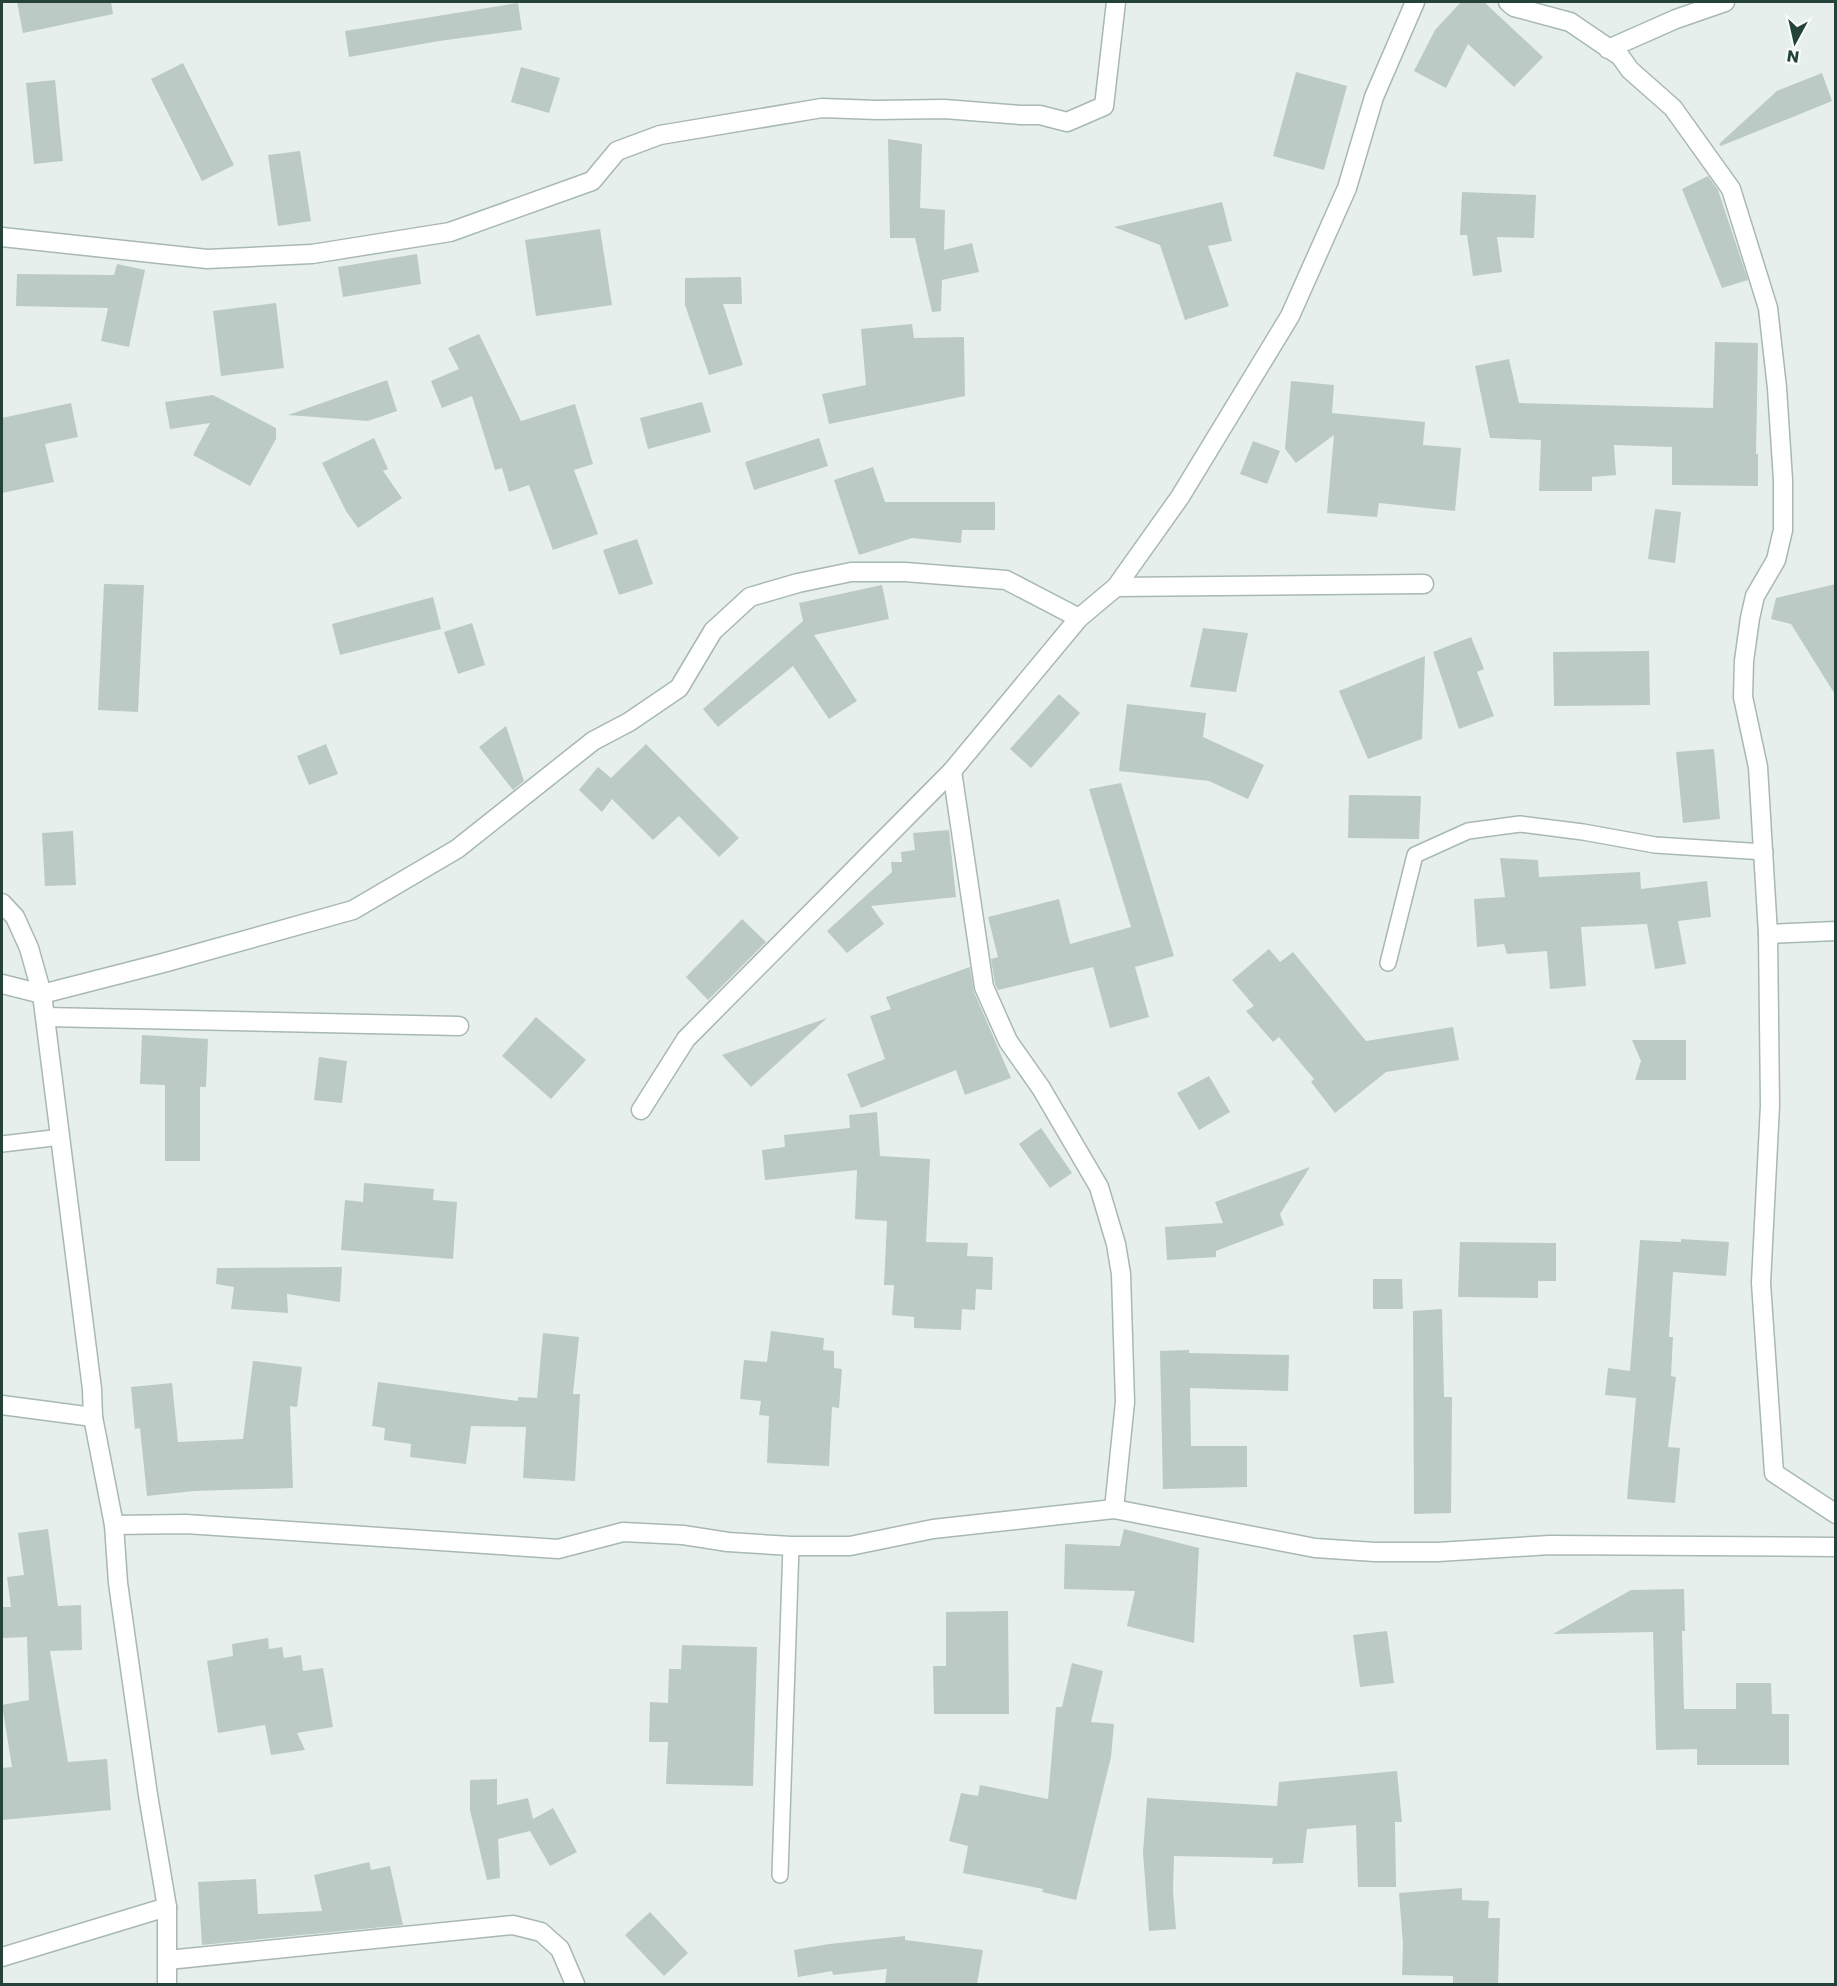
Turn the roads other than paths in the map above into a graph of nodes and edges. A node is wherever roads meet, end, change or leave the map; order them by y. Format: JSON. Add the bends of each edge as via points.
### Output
{"nodes":[{"id":1,"x":1116,"y":2,"type":"edge"},
{"id":2,"x":1415,"y":2,"type":"edge"},
{"id":3,"x":1508,"y":2,"type":"edge"},
{"id":4,"x":1725,"y":2,"type":"edge"},
{"id":5,"x":1608,"y":49,"type":"junction"},
{"id":6,"x":2,"y":237,"type":"edge"},
{"id":7,"x":1424,"y":584,"type":"dead end"},
{"id":8,"x":1116,"y":587,"type":"junction"},
{"id":9,"x":1079,"y":618,"type":"junction"},
{"id":10,"x":952,"y":771,"type":"junction"},
{"id":11,"x":1765,"y":852,"type":"junction"},
{"id":12,"x":2,"y":903,"type":"edge"},
{"id":13,"x":1836,"y":931,"type":"edge"},
{"id":14,"x":1768,"y":934,"type":"junction"},
{"id":15,"x":1388,"y":963,"type":"dead end"},
{"id":16,"x":2,"y":984,"type":"edge"},
{"id":17,"x":42,"y":994,"type":"junction"},
{"id":18,"x":46,"y":1017,"type":"junction"},
{"id":19,"x":459,"y":1026,"type":"dead end"},
{"id":20,"x":641,"y":1110,"type":"dead end"},
{"id":21,"x":61,"y":1137,"type":"junction"},
{"id":22,"x":2,"y":1144,"type":"edge"},
{"id":23,"x":2,"y":1405,"type":"edge"},
{"id":24,"x":93,"y":1417,"type":"junction"},
{"id":25,"x":1114,"y":1509,"type":"junction"},
{"id":26,"x":1836,"y":1514,"type":"edge"},
{"id":27,"x":114,"y":1525,"type":"junction"},
{"id":28,"x":791,"y":1546,"type":"junction"},
{"id":29,"x":1836,"y":1547,"type":"edge"},
{"id":30,"x":780,"y":1875,"type":"dead end"},
{"id":31,"x":167,"y":1907,"type":"junction"},
{"id":32,"x":2,"y":1957,"type":"edge"},
{"id":33,"x":168,"y":1960,"type":"junction"},
{"id":34,"x":167,"y":1984,"type":"edge"},
{"id":35,"x":575,"y":1984,"type":"edge"}],
"edges":[{"from":1,"to":6,"type":"street","via":[[1104,106],[1067,122],[1040,115],[944,109],[822,108],[660,135],[617,151],[592,181],[450,232],[312,254],[207,259]]},
{"from":2,"to":8,"type":"street","via":[[1374,97],[1347,188],[1290,316],[1180,497]]},
{"from":3,"to":5,"type":"street","via":[[1514,8],[1570,22]]},
{"from":4,"to":5,"type":"street"},
{"from":5,"to":11,"type":"street","via":[[1673,108],[1731,189],[1768,308],[1777,388],[1783,530],[1776,560],[1755,596],[1744,661],[1743,697],[1758,767]]},
{"from":7,"to":8,"type":"street"},
{"from":8,"to":9,"type":"street"},
{"from":9,"to":10,"type":"street"},
{"from":9,"to":17,"type":"street","via":[[1006,580],[905,572],[851,572],[750,597],[713,631],[679,688],[593,741],[457,849],[353,910]]},
{"from":10,"to":20,"type":"street","via":[[686,1039]]},
{"from":10,"to":25,"type":"street","via":[[984,987],[1008,1041],[1041,1088],[1099,1187],[1116,1244],[1121,1274],[1125,1402]]},
{"from":11,"to":14,"type":"street"},
{"from":11,"to":15,"type":"lane","via":[[1655,845],[1520,824],[1468,831],[1415,855]]},
{"from":12,"to":17,"type":"street","via":[[15,917],[29,948]]},
{"from":13,"to":14,"type":"street"},
{"from":14,"to":26,"type":"street","via":[[1770,1105],[1761,1283],[1774,1473]]},
{"from":16,"to":17,"type":"street"},
{"from":17,"to":18,"type":"street"},
{"from":18,"to":19,"type":"street"},
{"from":18,"to":21,"type":"street"},
{"from":21,"to":22,"type":"lane"},
{"from":21,"to":24,"type":"street"},
{"from":23,"to":24,"type":"street"},
{"from":24,"to":27,"type":"street"},
{"from":25,"to":28,"type":"street","via":[[933,1529],[850,1546]]},
{"from":25,"to":29,"type":"street","via":[[1315,1548],[1375,1552],[1550,1545]]},
{"from":27,"to":28,"type":"street","via":[[186,1524],[558,1549],[623,1532]]},
{"from":27,"to":31,"type":"street","via":[[120,1594]]},
{"from":28,"to":30,"type":"lane"},
{"from":31,"to":32,"type":"street"},
{"from":31,"to":33,"type":"street"},
{"from":33,"to":34,"type":"street"},
{"from":33,"to":35,"type":"street","via":[[513,1926],[541,1932],[560,1948]]}]}
